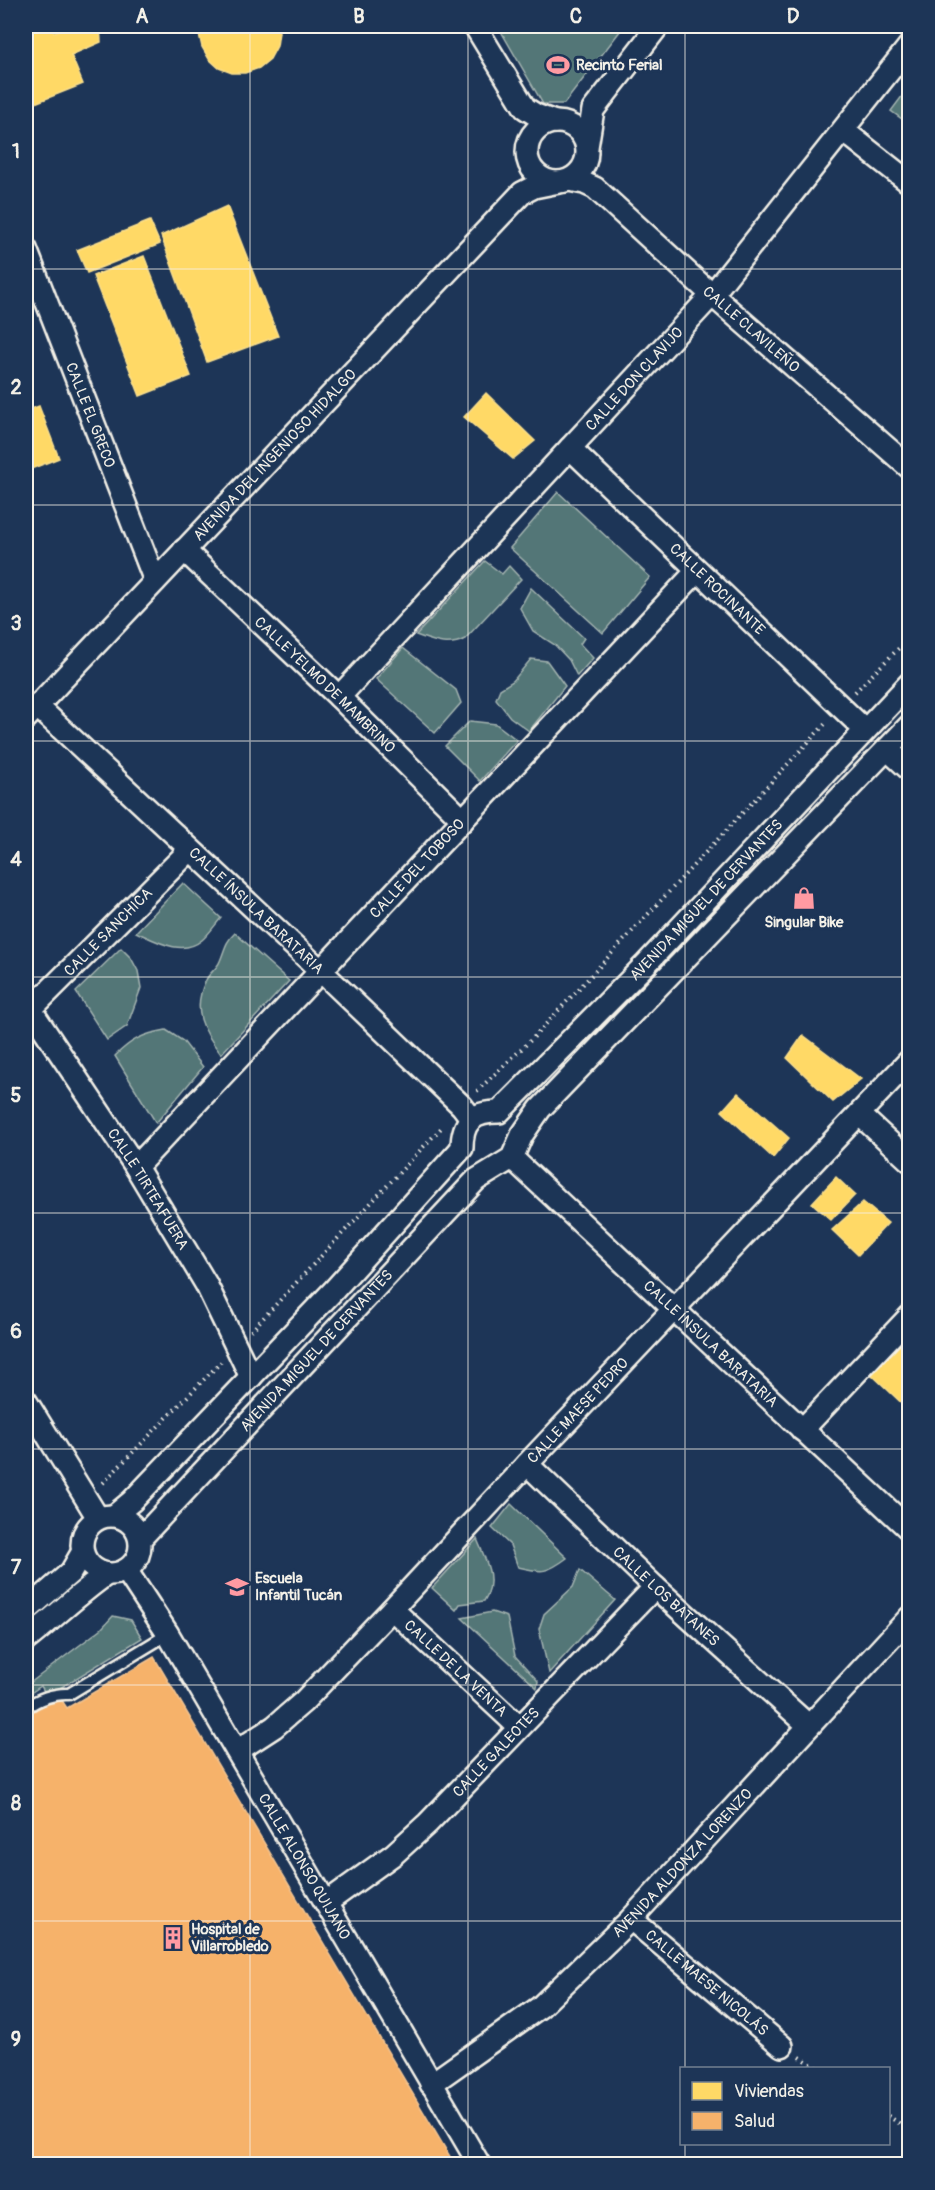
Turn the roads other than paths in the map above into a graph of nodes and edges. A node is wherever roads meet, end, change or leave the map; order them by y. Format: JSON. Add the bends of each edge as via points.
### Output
{"nodes":[{"id":1,"x":475,"y":26,"type":"edge"},
{"id":2,"x":658,"y":26,"type":"edge"},
{"id":3,"x":909,"y":45,"type":"edge"},
{"id":4,"x":525,"y":108,"type":"junction"},
{"id":5,"x":593,"y":110,"type":"junction"},
{"id":6,"x":559,"y":122,"type":"junction"},
{"id":7,"x":844,"y":131,"type":"junction"},
{"id":8,"x":587,"y":152,"type":"junction"},
{"id":9,"x":528,"y":153,"type":"junction"},
{"id":10,"x":564,"y":181,"type":"junction"},
{"id":11,"x":909,"y":183,"type":"edge"},
{"id":12,"x":596,"y":188,"type":"junction"},
{"id":13,"x":522,"y":193,"type":"junction"},
{"id":14,"x":26,"y":249,"type":"edge"},
{"id":15,"x":712,"y":295,"type":"junction"},
{"id":16,"x":570,"y":448,"type":"junction"},
{"id":17,"x":909,"y":468,"type":"edge"},
{"id":18,"x":184,"y":550,"type":"junction"},
{"id":19,"x":697,"y":571,"type":"junction"},
{"id":20,"x":155,"y":581,"type":"junction"},
{"id":21,"x":909,"y":683,"type":"edge"},
{"id":22,"x":339,"y":697,"type":"junction"},
{"id":23,"x":31,"y":712,"type":"edge"},
{"id":24,"x":909,"y":724,"type":"edge"},
{"id":25,"x":865,"y":730,"type":"junction"},
{"id":26,"x":887,"y":749,"type":"junction"},
{"id":27,"x":909,"y":770,"type":"edge"},
{"id":28,"x":463,"y":820,"type":"junction"},
{"id":29,"x":190,"y":850,"type":"junction"},
{"id":30,"x":321,"y":971,"type":"junction"},
{"id":31,"x":28,"y":1012,"type":"edge"},
{"id":32,"x":909,"y":1060,"type":"edge"},
{"id":33,"x":467,"y":1112,"type":"junction"},
{"id":34,"x":499,"y":1112,"type":"junction"},
{"id":35,"x":859,"y":1114,"type":"junction"},
{"id":36,"x":522,"y":1135,"type":"junction"},
{"id":37,"x":462,"y":1148,"type":"junction"},
{"id":38,"x":909,"y":1161,"type":"edge"},
{"id":39,"x":504,"y":1162,"type":"junction"},
{"id":40,"x":136,"y":1167,"type":"junction"},
{"id":41,"x":674,"y":1309,"type":"junction"},
{"id":42,"x":909,"y":1316,"type":"edge"},
{"id":43,"x":251,"y":1377,"type":"junction"},
{"id":44,"x":26,"y":1401,"type":"edge"},
{"id":45,"x":802,"y":1430,"type":"junction"},
{"id":46,"x":527,"y":1464,"type":"junction"},
{"id":47,"x":106,"y":1517,"type":"junction"},
{"id":48,"x":909,"y":1530,"type":"edge"},
{"id":49,"x":140,"y":1539,"type":"junction"},
{"id":50,"x":82,"y":1553,"type":"junction"},
{"id":51,"x":116,"y":1572,"type":"junction"},
{"id":52,"x":655,"y":1587,"type":"junction"},
{"id":53,"x":392,"y":1610,"type":"junction"},
{"id":54,"x":26,"y":1611,"type":"edge"},
{"id":55,"x":909,"y":1617,"type":"edge"},
{"id":56,"x":168,"y":1634,"type":"junction"},
{"id":57,"x":26,"y":1640,"type":"edge"},
{"id":58,"x":26,"y":1708,"type":"edge"},
{"id":59,"x":809,"y":1726,"type":"junction"},
{"id":60,"x":519,"y":1727,"type":"junction"},
{"id":61,"x":237,"y":1751,"type":"junction"},
{"id":62,"x":326,"y":1904,"type":"junction"},
{"id":63,"x":631,"y":1919,"type":"junction"},
{"id":64,"x":782,"y":2046,"type":"dead end"},
{"id":65,"x":431,"y":2084,"type":"junction"},
{"id":66,"x":479,"y":2164,"type":"edge"}],
"edges":[{"from":1,"to":4,"type":"street"},
{"from":2,"to":5,"type":"street"},
{"from":3,"to":7,"type":"street","name":"CALLE DON CLAVIJO"},
{"from":4,"to":6,"type":"street"},
{"from":4,"to":9,"type":"street"},
{"from":5,"to":6,"type":"street"},
{"from":5,"to":8,"type":"street"},
{"from":6,"to":8,"type":"street","via":[[579,131]]},
{"from":6,"to":9,"type":"street","via":[[538,129]]},
{"from":7,"to":11,"type":"street"},
{"from":7,"to":15,"type":"street","name":"CALLE DON CLAVIJO"},
{"from":8,"to":10,"type":"street","via":[[584,167]]},
{"from":8,"to":12,"type":"street"},
{"from":9,"to":10,"type":"street","via":[[540,177],[549,182]]},
{"from":9,"to":13,"type":"street"},
{"from":10,"to":12,"type":"street","name":"CALLE CLAVILEÑO"},
{"from":10,"to":13,"type":"street","name":"AVENIDA DEL INGENIOSO HIDALGO"},
{"from":12,"to":15,"type":"street","name":"CALLE CLAVILEÑO"},
{"from":13,"to":18,"type":"street","name":"AVENIDA DEL INGENIOSO HIDALGO"},
{"from":14,"to":20,"type":"street","name":"CALLE EL GRECO"},
{"from":15,"to":16,"type":"street","name":"CALLE DON CLAVIJO"},
{"from":15,"to":17,"type":"street","name":"CALLE CLAVILEÑO"},
{"from":16,"to":19,"type":"street","name":"CALLE ROCINANTE"},
{"from":16,"to":22,"type":"street","name":"CALLE DON CLAVIJO"},
{"from":18,"to":20,"type":"street","name":"AVENIDA DEL INGENIOSO HIDALGO"},
{"from":18,"to":22,"type":"street","name":"CALLE YELMO DE MAMBRINO"},
{"from":19,"to":25,"type":"street","name":"CALLE ROCINANTE"},
{"from":19,"to":28,"type":"street","name":"CALLE DEL TOBOSO"},
{"from":20,"to":23,"type":"street","name":"AVENIDA DEL INGENIOSO HIDALGO"},
{"from":21,"to":25,"type":"street","name":"AVENIDA MIGUEL DE CERVANTES"},
{"from":22,"to":28,"type":"street","name":"CALLE YELMO DE MAMBRINO"},
{"from":23,"to":29,"type":"street","name":"CALLE ÍNSULA BARATARIA"},
{"from":24,"to":26,"type":"street","name":"AVENIDA MIGUEL DE CERVANTES"},
{"from":25,"to":34,"type":"street","name":"AVENIDA MIGUEL DE CERVANTES","via":[[646,964]]},
{"from":26,"to":27,"type":"street"},
{"from":26,"to":36,"type":"street","name":"AVENIDA MIGUEL DE CERVANTES","via":[[540,1109]]},
{"from":28,"to":30,"type":"street","name":"CALLE DEL TOBOSO"},
{"from":29,"to":30,"type":"street","name":"CALLE ÍNSULA BARATARIA"},
{"from":29,"to":31,"type":"street","name":"CALLE SANCHICA"},
{"from":30,"to":33,"type":"street","name":"CALLE ÍNSULA BARATARIA"},
{"from":30,"to":40,"type":"street","name":"CALLE DEL TOBOSO"},
{"from":31,"to":40,"type":"street","name":"CALLE TIRTEAFUERA"},
{"from":32,"to":35,"type":"street","name":"CALLE MAESE PEDRO"},
{"from":33,"to":34,"type":"street"},
{"from":33,"to":37,"type":"street","name":"AVENIDA MIGUEL DE CERVANTES"},
{"from":34,"to":36,"type":"street","via":[[512,1120]]},
{"from":35,"to":38,"type":"street"},
{"from":35,"to":41,"type":"street","name":"CALLE MAESE PEDRO"},
{"from":36,"to":39,"type":"street","name":"AVENIDA MIGUEL DE CERVANTES"},
{"from":37,"to":39,"type":"street","via":[[481,1166]]},
{"from":37,"to":43,"type":"street","name":"AVENIDA MIGUEL DE CERVANTES"},
{"from":39,"to":41,"type":"street","name":"CALLE ÍNSULA BARATARIA"},
{"from":39,"to":49,"type":"street","name":"AVENIDA MIGUEL DE CERVANTES","via":[[476,1180]]},
{"from":40,"to":43,"type":"street","name":"CALLE TIRTEAFUERA","via":[[206,1284]]},
{"from":41,"to":45,"type":"street","name":"CALLE ÍNSULA BARATARIA"},
{"from":41,"to":46,"type":"street","name":"CALLE MAESE PEDRO"},
{"from":42,"to":45,"type":"street"},
{"from":43,"to":47,"type":"street","name":"AVENIDA MIGUEL DE CERVANTES","via":[[132,1501]]},
{"from":44,"to":47,"type":"street","via":[[86,1500]]},
{"from":45,"to":48,"type":"street","name":"CALLE ÍNSULA BARATARIA"},
{"from":46,"to":52,"type":"street","name":"CALLE LOS BATANES"},
{"from":46,"to":53,"type":"street","name":"CALLE MAESE PEDRO"},
{"from":47,"to":49,"type":"street","via":[[131,1523]]},
{"from":47,"to":50,"type":"street","via":[[89,1524],[81,1543]]},
{"from":49,"to":51,"type":"street","via":[[138,1557]]},
{"from":50,"to":51,"type":"street","via":[[92,1567]]},
{"from":50,"to":54,"type":"street","via":[[71,1572]]},
{"from":51,"to":56,"type":"street","name":"CALLE ALONSO QUIJANO"},
{"from":51,"to":57,"type":"street","via":[[84,1590]]},
{"from":52,"to":59,"type":"street","name":"CALLE LOS BATANES"},
{"from":52,"to":60,"type":"street","name":"CALLE GALEOTES"},
{"from":53,"to":60,"type":"street","name":"CALLE DE LA VENTA"},
{"from":53,"to":61,"type":"street","name":"CALLE MAESE PEDRO","via":[[303,1702]]},
{"from":55,"to":59,"type":"street","name":"AVENIDA ALDONZA LORENZO"},
{"from":56,"to":58,"type":"lane","via":[[69,1694],[33,1702]]},
{"from":56,"to":61,"type":"street","name":"CALLE ALONSO QUIJANO"},
{"from":59,"to":63,"type":"street","name":"AVENIDA ALDONZA LORENZO"},
{"from":60,"to":62,"type":"street","name":"CALLE GALEOTES","via":[[428,1823],[394,1854]]},
{"from":61,"to":62,"type":"street","name":"CALLE ALONSO QUIJANO"},
{"from":62,"to":65,"type":"street","name":"CALLE ALONSO QUIJANO"},
{"from":63,"to":64,"type":"street","name":"CALLE MAESE NICOLÁS"},
{"from":63,"to":65,"type":"street","name":"AVENIDA ALDONZA LORENZO","via":[[540,2007]]},
{"from":65,"to":66,"type":"street","name":"CALLE ALONSO QUIJANO"}]}
